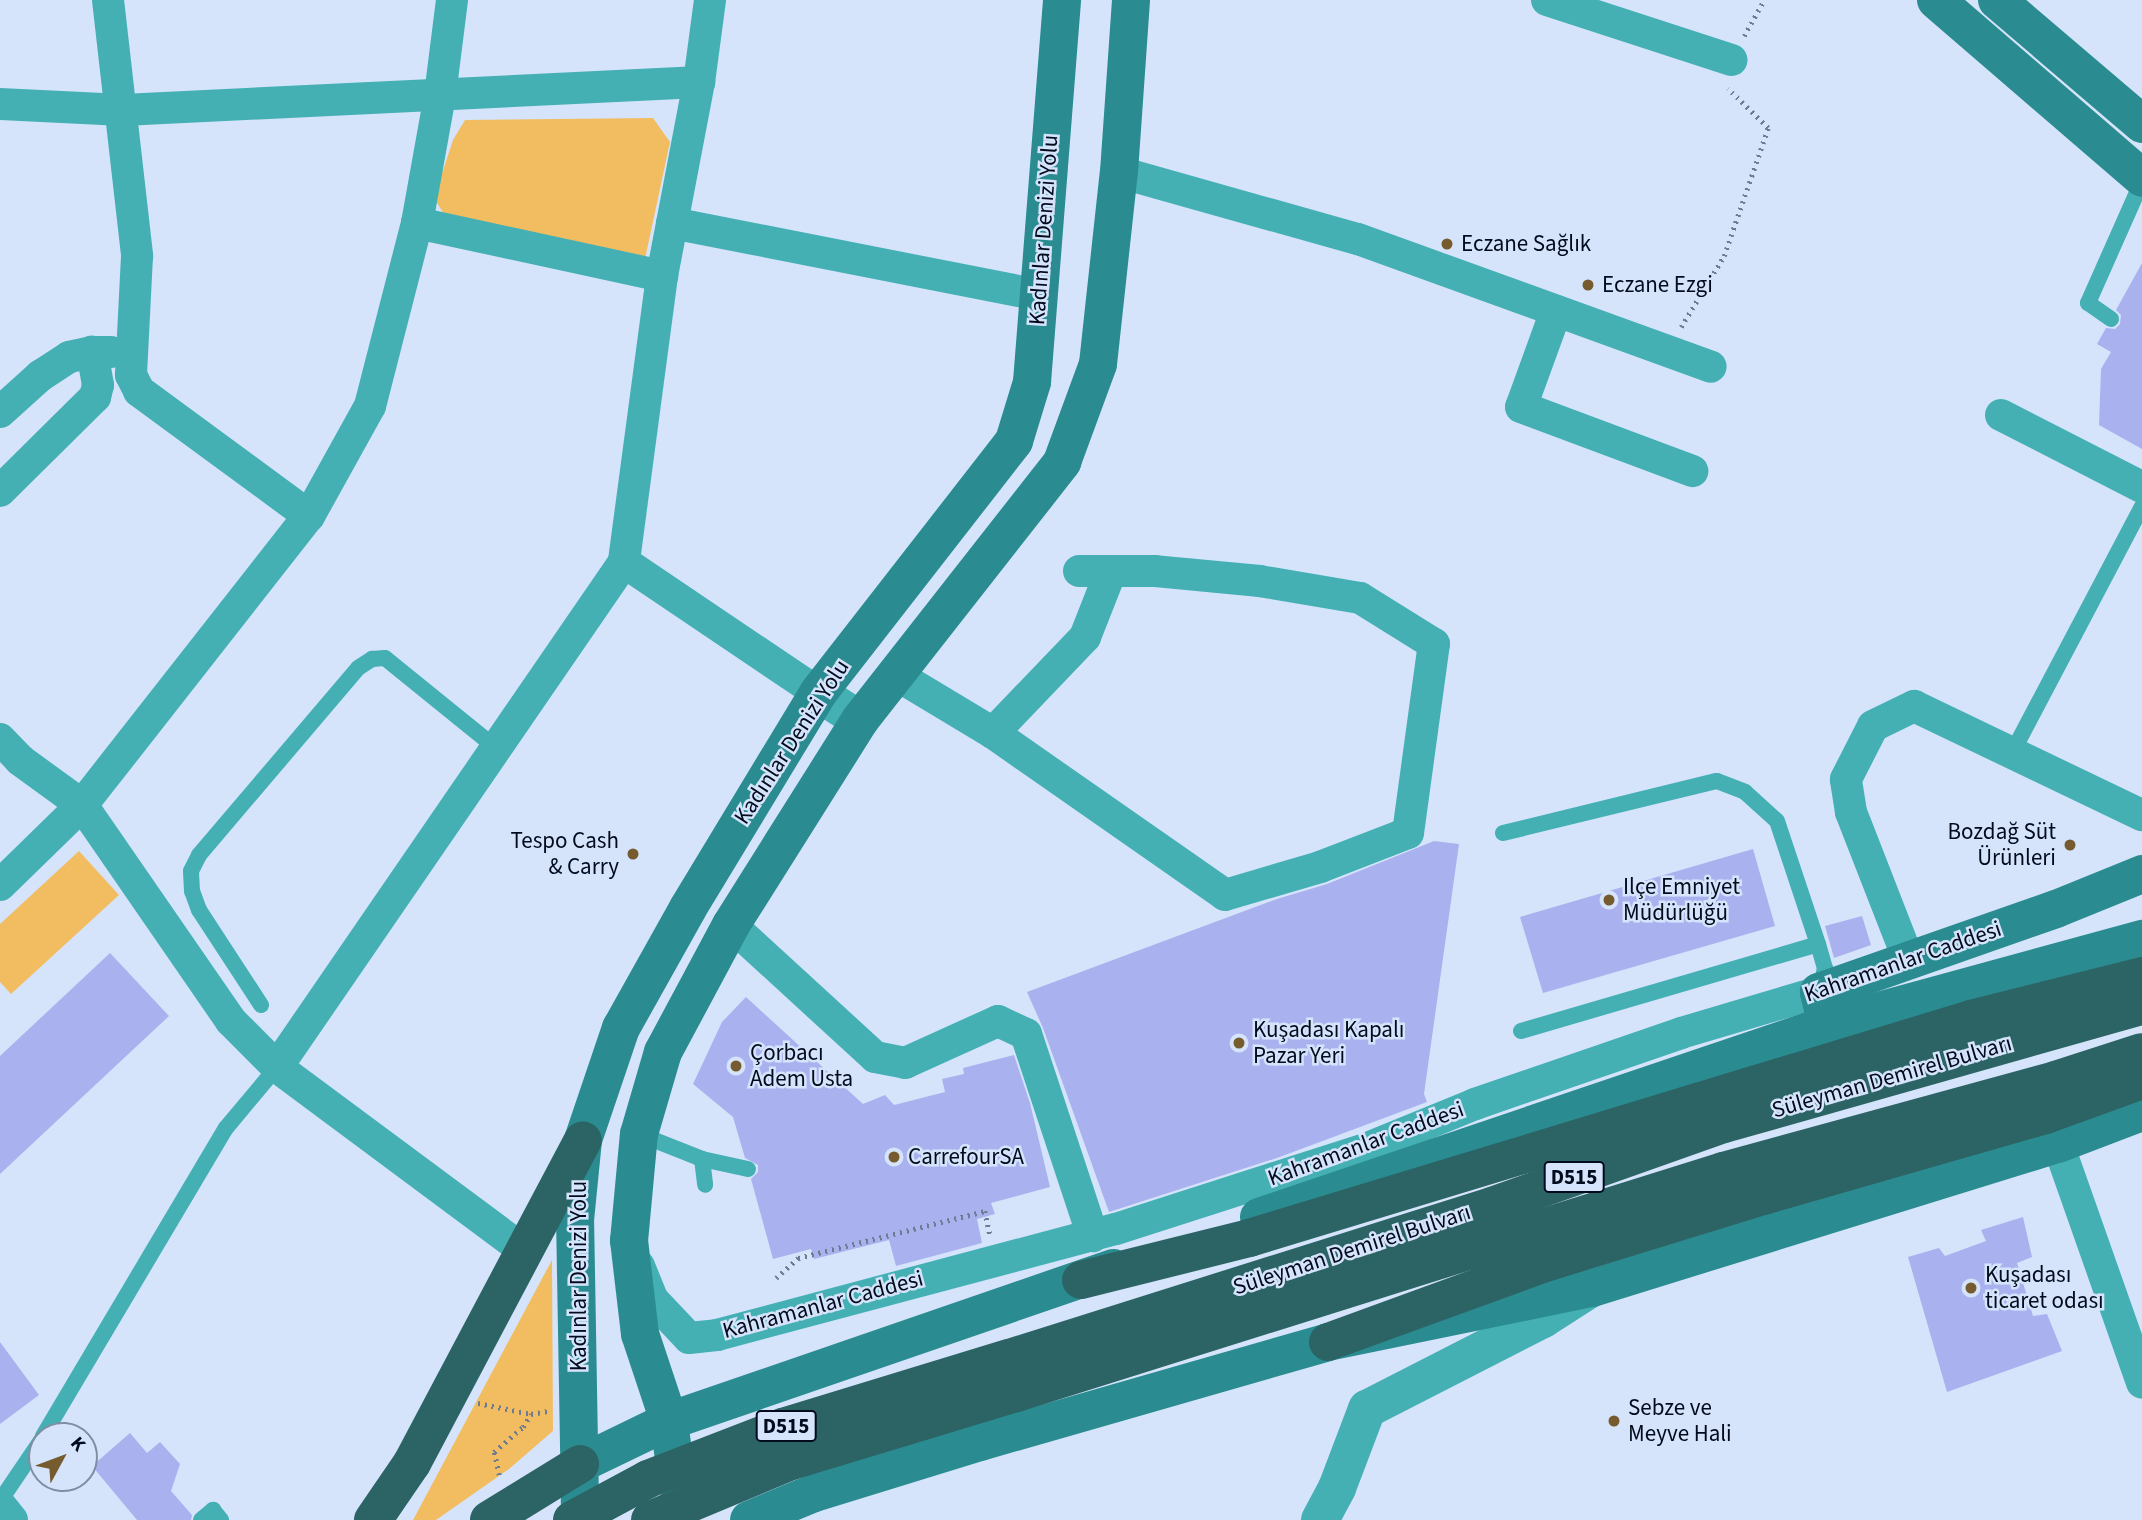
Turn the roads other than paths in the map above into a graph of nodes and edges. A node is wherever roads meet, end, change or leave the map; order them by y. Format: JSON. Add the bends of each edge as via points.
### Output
{"nodes":[{"id":1,"x":108,"y":0,"type":"edge"},
{"id":2,"x":452,"y":0,"type":"edge"},
{"id":3,"x":710,"y":0,"type":"edge"},
{"id":4,"x":1062,"y":0,"type":"edge"},
{"id":5,"x":1083,"y":0,"type":"edge"},
{"id":6,"x":1107,"y":0,"type":"edge"},
{"id":7,"x":1131,"y":0,"type":"edge"},
{"id":8,"x":1547,"y":0,"type":"edge"},
{"id":9,"x":1936,"y":0,"type":"edge"},
{"id":10,"x":1997,"y":0,"type":"edge"},
{"id":11,"x":1732,"y":60,"type":"road end"},
{"id":12,"x":699,"y":82,"type":"junction"},
{"id":13,"x":440,"y":95,"type":"junction"},
{"id":14,"x":0,"y":104,"type":"edge"},
{"id":15,"x":123,"y":110,"type":"junction"},
{"id":16,"x":2142,"y":124,"type":"edge"},
{"id":17,"x":1119,"y":172,"type":"junction"},
{"id":18,"x":2142,"y":180,"type":"edge"},
{"id":19,"x":417,"y":223,"type":"junction"},
{"id":20,"x":672,"y":223,"type":"junction"},
{"id":21,"x":662,"y":276,"type":"junction"},
{"id":22,"x":1039,"y":295,"type":"junction"},
{"id":23,"x":1556,"y":311,"type":"junction"},
{"id":24,"x":2111,"y":319,"type":"dead end"},
{"id":25,"x":92,"y":352,"type":"junction"},
{"id":26,"x":134,"y":353,"type":"junction"},
{"id":27,"x":1711,"y":368,"type":"dead end"},
{"id":28,"x":0,"y":412,"type":"edge"},
{"id":29,"x":2001,"y":415,"type":"dead end"},
{"id":30,"x":1014,"y":441,"type":"junction"},
{"id":31,"x":1062,"y":462,"type":"junction"},
{"id":32,"x":1692,"y":471,"type":"dead end"},
{"id":33,"x":2142,"y":487,"type":"edge"},
{"id":34,"x":0,"y":491,"type":"edge"},
{"id":35,"x":2142,"y":506,"type":"edge"},
{"id":36,"x":309,"y":516,"type":"junction"},
{"id":37,"x":624,"y":562,"type":"junction"},
{"id":38,"x":1079,"y":571,"type":"dead end"},
{"id":39,"x":1111,"y":571,"type":"junction"},
{"id":40,"x":895,"y":674,"type":"junction"},
{"id":41,"x":818,"y":693,"type":"junction"},
{"id":42,"x":860,"y":720,"type":"junction"},
{"id":43,"x":993,"y":733,"type":"junction"},
{"id":44,"x":0,"y":739,"type":"edge"},
{"id":45,"x":496,"y":748,"type":"junction"},
{"id":46,"x":2012,"y":753,"type":"junction"},
{"id":47,"x":82,"y":805,"type":"junction"},
{"id":48,"x":2142,"y":815,"type":"edge"},
{"id":49,"x":1503,"y":833,"type":"dead end"},
{"id":50,"x":2142,"y":874,"type":"edge"},
{"id":51,"x":0,"y":886,"type":"edge"},
{"id":52,"x":731,"y":925,"type":"junction"},
{"id":53,"x":2142,"y":939,"type":"edge"},
{"id":54,"x":1818,"y":944,"type":"junction"},
{"id":55,"x":1909,"y":961,"type":"junction"},
{"id":56,"x":2142,"y":976,"type":"edge"},
{"id":57,"x":261,"y":1005,"type":"dead end"},
{"id":58,"x":2142,"y":1006,"type":"edge"},
{"id":59,"x":1823,"y":1009,"type":"junction"},
{"id":60,"x":1521,"y":1031,"type":"dead end"},
{"id":61,"x":2142,"y":1052,"type":"edge"},
{"id":62,"x":277,"y":1067,"type":"junction"},
{"id":63,"x":2142,"y":1080,"type":"edge"},
{"id":64,"x":2142,"y":1112,"type":"edge"},
{"id":65,"x":639,"y":1134,"type":"junction"},
{"id":66,"x":583,"y":1140,"type":"junction"},
{"id":67,"x":2058,"y":1143,"type":"junction"},
{"id":68,"x":702,"y":1159,"type":"junction"},
{"id":69,"x":748,"y":1169,"type":"dead end"},
{"id":70,"x":705,"y":1185,"type":"dead end"},
{"id":71,"x":1093,"y":1236,"type":"junction"},
{"id":72,"x":629,"y":1241,"type":"junction"},
{"id":73,"x":522,"y":1249,"type":"junction"},
{"id":74,"x":1081,"y":1280,"type":"junction"},
{"id":75,"x":1591,"y":1288,"type":"junction"},
{"id":76,"x":637,"y":1311,"type":"junction"},
{"id":77,"x":969,"y":1317,"type":"junction"},
{"id":78,"x":900,"y":1324,"type":"dead end"},
{"id":79,"x":864,"y":1334,"type":"dead end"},
{"id":80,"x":1328,"y":1342,"type":"junction"},
{"id":81,"x":828,"y":1366,"type":"junction"},
{"id":82,"x":1012,"y":1375,"type":"junction"},
{"id":83,"x":2142,"y":1383,"type":"edge"},
{"id":84,"x":749,"y":1393,"type":"junction"},
{"id":85,"x":669,"y":1421,"type":"junction"},
{"id":86,"x":52,"y":1422,"type":"edge"},
{"id":87,"x":28,"y":1460,"type":"edge"},
{"id":88,"x":580,"y":1464,"type":"junction"},
{"id":89,"x":814,"y":1493,"type":"junction"},
{"id":90,"x":0,"y":1503,"type":"edge"},
{"id":91,"x":12,"y":1520,"type":"edge"},
{"id":92,"x":201,"y":1520,"type":"edge"},
{"id":93,"x":221,"y":1520,"type":"edge"},
{"id":94,"x":373,"y":1520,"type":"edge"},
{"id":95,"x":489,"y":1520,"type":"edge"},
{"id":96,"x":572,"y":1520,"type":"edge"},
{"id":97,"x":585,"y":1520,"type":"edge"},
{"id":98,"x":650,"y":1520,"type":"edge"},
{"id":99,"x":691,"y":1520,"type":"edge"},
{"id":100,"x":749,"y":1520,"type":"edge"},
{"id":101,"x":760,"y":1520,"type":"edge"},
{"id":102,"x":1320,"y":1520,"type":"edge"}],
"edges":[{"from":1,"to":15,"type":"street"},
{"from":2,"to":13,"type":"street"},
{"from":3,"to":12,"type":"street"},
{"from":4,"to":22,"type":"main road","name":"Kadınlar Denizi Yolu"},
{"from":5,"to":30,"type":"main road","via":[[1066,230],[1045,383]]},
{"from":6,"to":31,"type":"main road","via":[[1083,309]]},
{"from":7,"to":17,"type":"main road","name":"Kadınlar Denizi Yolu"},
{"from":8,"to":11,"type":"street"},
{"from":9,"to":18,"type":"main road"},
{"from":10,"to":16,"type":"main road"},
{"from":12,"to":13,"type":"street"},
{"from":12,"to":20,"type":"street"},
{"from":13,"to":15,"type":"street"},
{"from":13,"to":19,"type":"street"},
{"from":14,"to":15,"type":"street"},
{"from":15,"to":26,"type":"street","via":[[137,256]]},
{"from":17,"to":23,"type":"street","via":[[1358,239]]},
{"from":17,"to":31,"type":"main road","name":"Kadınlar Denizi Yolu","via":[[1098,364]]},
{"from":18,"to":24,"type":"lane","via":[[2088,303]]},
{"from":19,"to":21,"type":"street"},
{"from":19,"to":36,"type":"street","via":[[370,406]]},
{"from":20,"to":21,"type":"street"},
{"from":20,"to":22,"type":"street"},
{"from":21,"to":37,"type":"street"},
{"from":22,"to":30,"type":"main road","name":"Kadınlar Denizi Yolu","via":[[1032,382]]},
{"from":23,"to":27,"type":"street"},
{"from":23,"to":32,"type":"street","via":[[1521,407]]},
{"from":25,"to":26,"type":"street"},
{"from":25,"to":28,"type":"street","via":[[69,357],[49,370]]},
{"from":25,"to":34,"type":"street","via":[[96,397]]},
{"from":26,"to":36,"type":"street","via":[[131,375],[139,391]]},
{"from":29,"to":33,"type":"street"},
{"from":30,"to":41,"type":"main road","name":"Kadınlar Denizi Yolu"},
{"from":31,"to":40,"type":"main road","name":"Kadınlar Denizi Yolu"},
{"from":35,"to":46,"type":"lane"},
{"from":36,"to":47,"type":"street"},
{"from":37,"to":41,"type":"street"},
{"from":37,"to":45,"type":"street"},
{"from":38,"to":39,"type":"street"},
{"from":39,"to":43,"type":"street","via":[[1085,637]]},
{"from":39,"to":43,"type":"street","via":[[1260,581],[1360,598],[1434,644],[1408,833],[1320,867],[1224,895]]},
{"from":40,"to":42,"type":"main road","name":"Kadınlar Denizi Yolu"},
{"from":40,"to":43,"type":"street"},
{"from":41,"to":42,"type":"street"},
{"from":41,"to":66,"type":"main road","name":"Kadınlar Denizi Yolu","via":[[621,1028]]},
{"from":42,"to":52,"type":"main road","name":"Kadınlar Denizi Yolu"},
{"from":44,"to":47,"type":"street","via":[[20,760]]},
{"from":45,"to":57,"type":"lane","via":[[386,658],[372,659],[358,668],[199,855],[191,872],[199,910]]},
{"from":45,"to":62,"type":"street"},
{"from":46,"to":48,"type":"street"},
{"from":46,"to":55,"type":"street","via":[[1914,706],[1873,726],[1846,779],[1851,812]]},
{"from":47,"to":51,"type":"street"},
{"from":47,"to":62,"type":"street","via":[[231,1021]]},
{"from":49,"to":54,"type":"lane","via":[[1717,781],[1745,792],[1777,821]]},
{"from":50,"to":55,"type":"main road","name":"Kahramanlar Caddesi"},
{"from":52,"to":65,"type":"main road","name":"Kadınlar Denizi Yolu","via":[[663,1052]]},
{"from":52,"to":71,"type":"street","via":[[875,1056],[905,1063],[998,1021],[1026,1034]]},
{"from":53,"to":59,"type":"main road"},
{"from":54,"to":59,"type":"lane","via":[[1825,968]]},
{"from":54,"to":60,"type":"lane"},
{"from":55,"to":59,"type":"main road","name":"Kahramanlar Caddesi"},
{"from":56,"to":74,"type":"highway","via":[[1971,1019],[1249,1238]]},
{"from":58,"to":82,"type":"highway","name":"Süleyman Demirel Bulvarı","number":"D515","via":[[1724,1124]]},
{"from":59,"to":71,"type":"street","name":"Kahramanlar Caddesi","via":[[1681,1034],[1475,1104],[1364,1149]]},
{"from":59,"to":74,"type":"main road","via":[[1387,1172]]},
{"from":61,"to":82,"type":"highway","name":"Süleyman Demirel Bulvarı","number":"D515"},
{"from":62,"to":73,"type":"street"},
{"from":62,"to":86,"type":"lane","via":[[226,1128]]},
{"from":63,"to":80,"type":"highway","via":[[2046,1115],[1542,1264]]},
{"from":64,"to":67,"type":"main road"},
{"from":65,"to":68,"type":"lane"},
{"from":65,"to":72,"type":"main road","name":"Kadınlar Denizi Yolu"},
{"from":66,"to":73,"type":"highway"},
{"from":66,"to":88,"type":"main road","name":"Kadınlar Denizi Yolu","via":[[575,1220]]},
{"from":67,"to":75,"type":"main road"},
{"from":67,"to":83,"type":"street"},
{"from":68,"to":69,"type":"lane"},
{"from":68,"to":70,"type":"lane"},
{"from":71,"to":72,"type":"street","name":"Kahramanlar Caddesi","via":[[717,1335],[689,1338],[653,1300]]},
{"from":72,"to":76,"type":"main road","name":"Kadınlar Denizi Yolu"},
{"from":73,"to":94,"type":"highway","via":[[412,1463]]},
{"from":74,"to":77,"type":"main road"},
{"from":75,"to":80,"type":"main road"},
{"from":75,"to":102,"type":"street","via":[[1543,1319],[1367,1409]]},
{"from":76,"to":84,"type":"main road","via":[[669,1371],[694,1393]]},
{"from":76,"to":85,"type":"main road","name":"Kadınlar Denizi Yolu","via":[[640,1334]]},
{"from":77,"to":78,"type":"lane","via":[[937,1313]]},
{"from":77,"to":81,"type":"main road"},
{"from":79,"to":81,"type":"lane"},
{"from":80,"to":89,"type":"main road"},
{"from":81,"to":84,"type":"main road"},
{"from":82,"to":96,"type":"highway","name":"Süleyman Demirel Bulvarı","number":"D515","bridge":true,"via":[[783,1427],[648,1479]]},
{"from":82,"to":98,"type":"highway","name":"Süleyman Demirel Bulvarı","number":"D515","bridge":true},
{"from":84,"to":85,"type":"main road"},
{"from":85,"to":88,"type":"main road"},
{"from":85,"to":99,"type":"main road","name":"Kadınlar Denizi Yolu","via":[[677,1482]]},
{"from":87,"to":90,"type":"lane"},
{"from":88,"to":95,"type":"highway"},
{"from":88,"to":97,"type":"main road","name":"Kadınlar Denizi Yolu"},
{"from":89,"to":100,"type":"main road"},
{"from":89,"to":101,"type":"lane"},
{"from":90,"to":91,"type":"street"},
{"from":92,"to":93,"type":"lane","via":[[213,1510]]}]}
